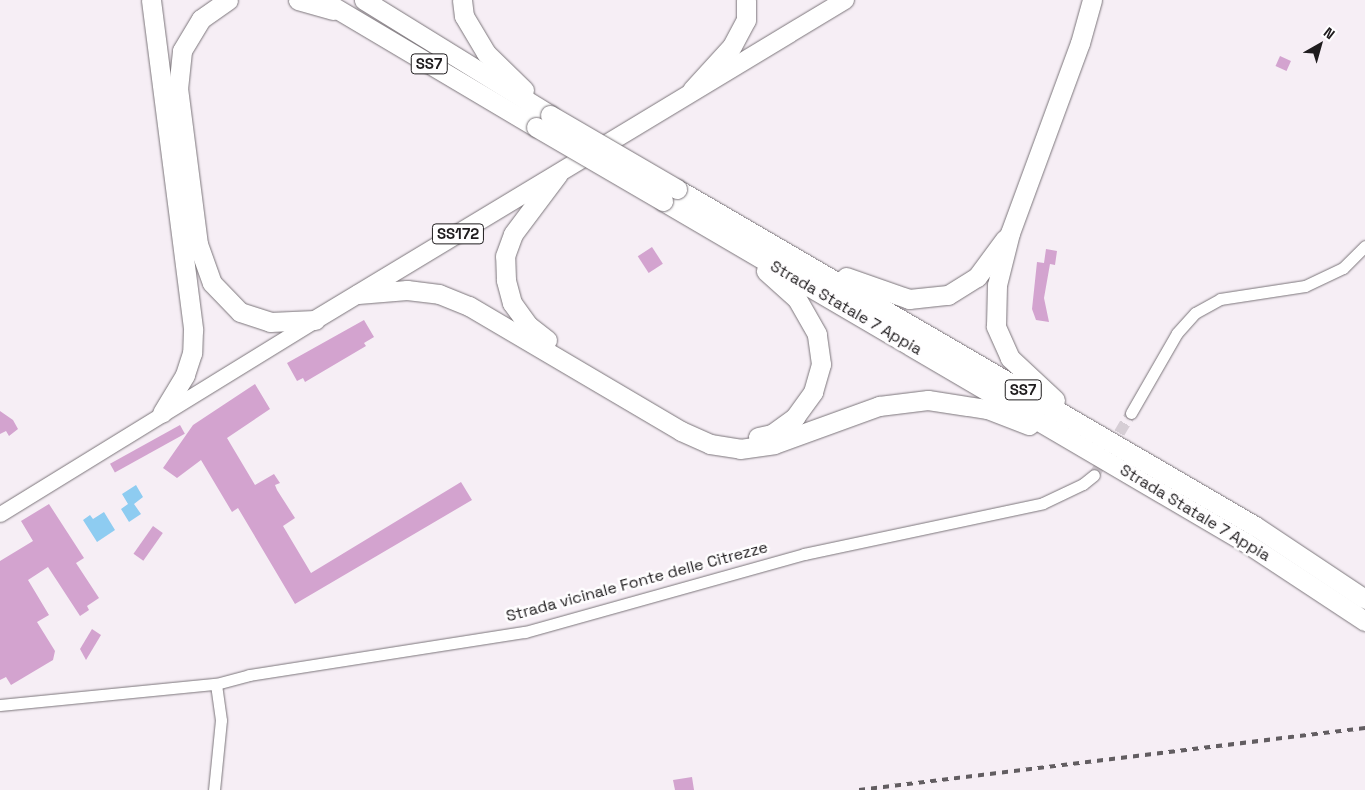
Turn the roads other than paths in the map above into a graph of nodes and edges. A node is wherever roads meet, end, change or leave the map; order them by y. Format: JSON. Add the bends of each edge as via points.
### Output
{"nodes":[{"id":1,"x":150,"y":0,"type":"edge"},
{"id":2,"x":228,"y":0,"type":"edge"},
{"id":3,"x":298,"y":0,"type":"edge"},
{"id":4,"x":322,"y":0,"type":"edge"},
{"id":5,"x":364,"y":0,"type":"edge"},
{"id":6,"x":462,"y":0,"type":"edge"},
{"id":7,"x":746,"y":0,"type":"edge"},
{"id":8,"x":845,"y":0,"type":"edge"},
{"id":9,"x":1081,"y":0,"type":"edge"},
{"id":10,"x":1092,"y":0,"type":"edge"},
{"id":11,"x":344,"y":13,"type":"junction"},
{"id":12,"x":1080,"y":43,"type":"junction"},
{"id":13,"x":692,"y":90,"type":"junction"},
{"id":14,"x":543,"y":121,"type":"junction"},
{"id":15,"x":558,"y":174,"type":"junction"},
{"id":16,"x":1010,"y":232,"type":"junction"},
{"id":17,"x":736,"y":244,"type":"junction"},
{"id":18,"x":1365,"y":246,"type":"edge"},
{"id":19,"x":801,"y":261,"type":"junction"},
{"id":20,"x":358,"y":294,"type":"junction"},
{"id":21,"x":315,"y":320,"type":"junction"},
{"id":22,"x":162,"y":413,"type":"junction"},
{"id":23,"x":1131,"y":413,"type":"tunnel mouth"},
{"id":24,"x":1077,"y":432,"type":"junction"},
{"id":25,"x":1094,"y":475,"type":"tunnel mouth"},
{"id":26,"x":0,"y":514,"type":"edge"},
{"id":27,"x":1365,"y":599,"type":"edge"},
{"id":28,"x":1365,"y":621,"type":"edge"},
{"id":29,"x":216,"y":684,"type":"junction"},
{"id":30,"x":0,"y":705,"type":"edge"},
{"id":31,"x":214,"y":790,"type":"edge"}],
"edges":[{"from":1,"to":22,"type":"highway","via":[[193,330],[192,353],[185,375]]},
{"from":2,"to":21,"type":"highway","via":[[201,19],[182,51],[178,88],[198,244],[212,283],[240,312],[270,322]]},
{"from":3,"to":11,"type":"highway"},
{"from":4,"to":11,"type":"highway","name":"Strada Statale 7 Appia","number":"SS7"},
{"from":5,"to":14,"type":"highway","name":"Strada Statale 7 Appia","number":"SS7"},
{"from":6,"to":14,"type":"highway","via":[[464,16],[486,53]]},
{"from":7,"to":13,"type":"highway","via":[[746,20],[732,46]]},
{"from":8,"to":13,"type":"main road","number":"SS172"},
{"from":9,"to":12,"type":"highway"},
{"from":10,"to":12,"type":"highway"},
{"from":11,"to":14,"type":"highway","name":"Strada Statale 7 Appia","number":"SS7"},
{"from":12,"to":16,"type":"highway"},
{"from":13,"to":15,"type":"main road","number":"SS172"},
{"from":14,"to":17,"type":"highway","name":"Strada Statale 7 Appia","number":"SS7","bridge":true,"via":[[663,201]]},
{"from":14,"to":19,"type":"highway","name":"Strada Statale 7 Appia","number":"SS7","bridge":true,"via":[[677,189]]},
{"from":15,"to":17,"type":"highway","via":[[513,234],[505,256],[506,280],[512,303],[528,325],[550,343],[712,436],[740,440],[772,434],[795,416],[813,392],[821,364],[817,334],[797,298]]},
{"from":15,"to":20,"type":"main road","number":"SS172"},
{"from":16,"to":19,"type":"highway","via":[[977,277],[948,295],[908,299]]},
{"from":16,"to":24,"type":"highway","via":[[997,285],[996,326],[1010,358]]},
{"from":17,"to":24,"type":"highway","name":"Strada Statale 7 Appia","number":"SS7"},
{"from":18,"to":23,"type":"street","via":[[1342,268],[1305,286],[1220,299],[1195,313],[1177,333]]},
{"from":19,"to":24,"type":"highway","name":"Strada Statale 7 Appia","number":"SS7"},
{"from":20,"to":21,"type":"main road","number":"SS172"},
{"from":20,"to":24,"type":"highway","via":[[407,290],[439,294],[469,306],[681,432],[710,444],[740,449],[774,444],[879,406],[928,400],[987,410]]},
{"from":21,"to":22,"type":"main road","number":"SS172"},
{"from":22,"to":26,"type":"main road","number":"SS172"},
{"from":24,"to":27,"type":"highway","name":"Strada Statale 7 Appia","number":"SS7","via":[[1255,526]]},
{"from":24,"to":28,"type":"highway","name":"Strada Statale 7 Appia","number":"SS7"},
{"from":25,"to":29,"type":"street","name":"Strada vicinale Fonte delle Citrezze","via":[[1043,504],[804,554],[525,632],[249,675]]},
{"from":29,"to":30,"type":"street","name":"Strada vicinale Fonte delle Citrezze"},
{"from":29,"to":31,"type":"street","via":[[221,720]]}]}
